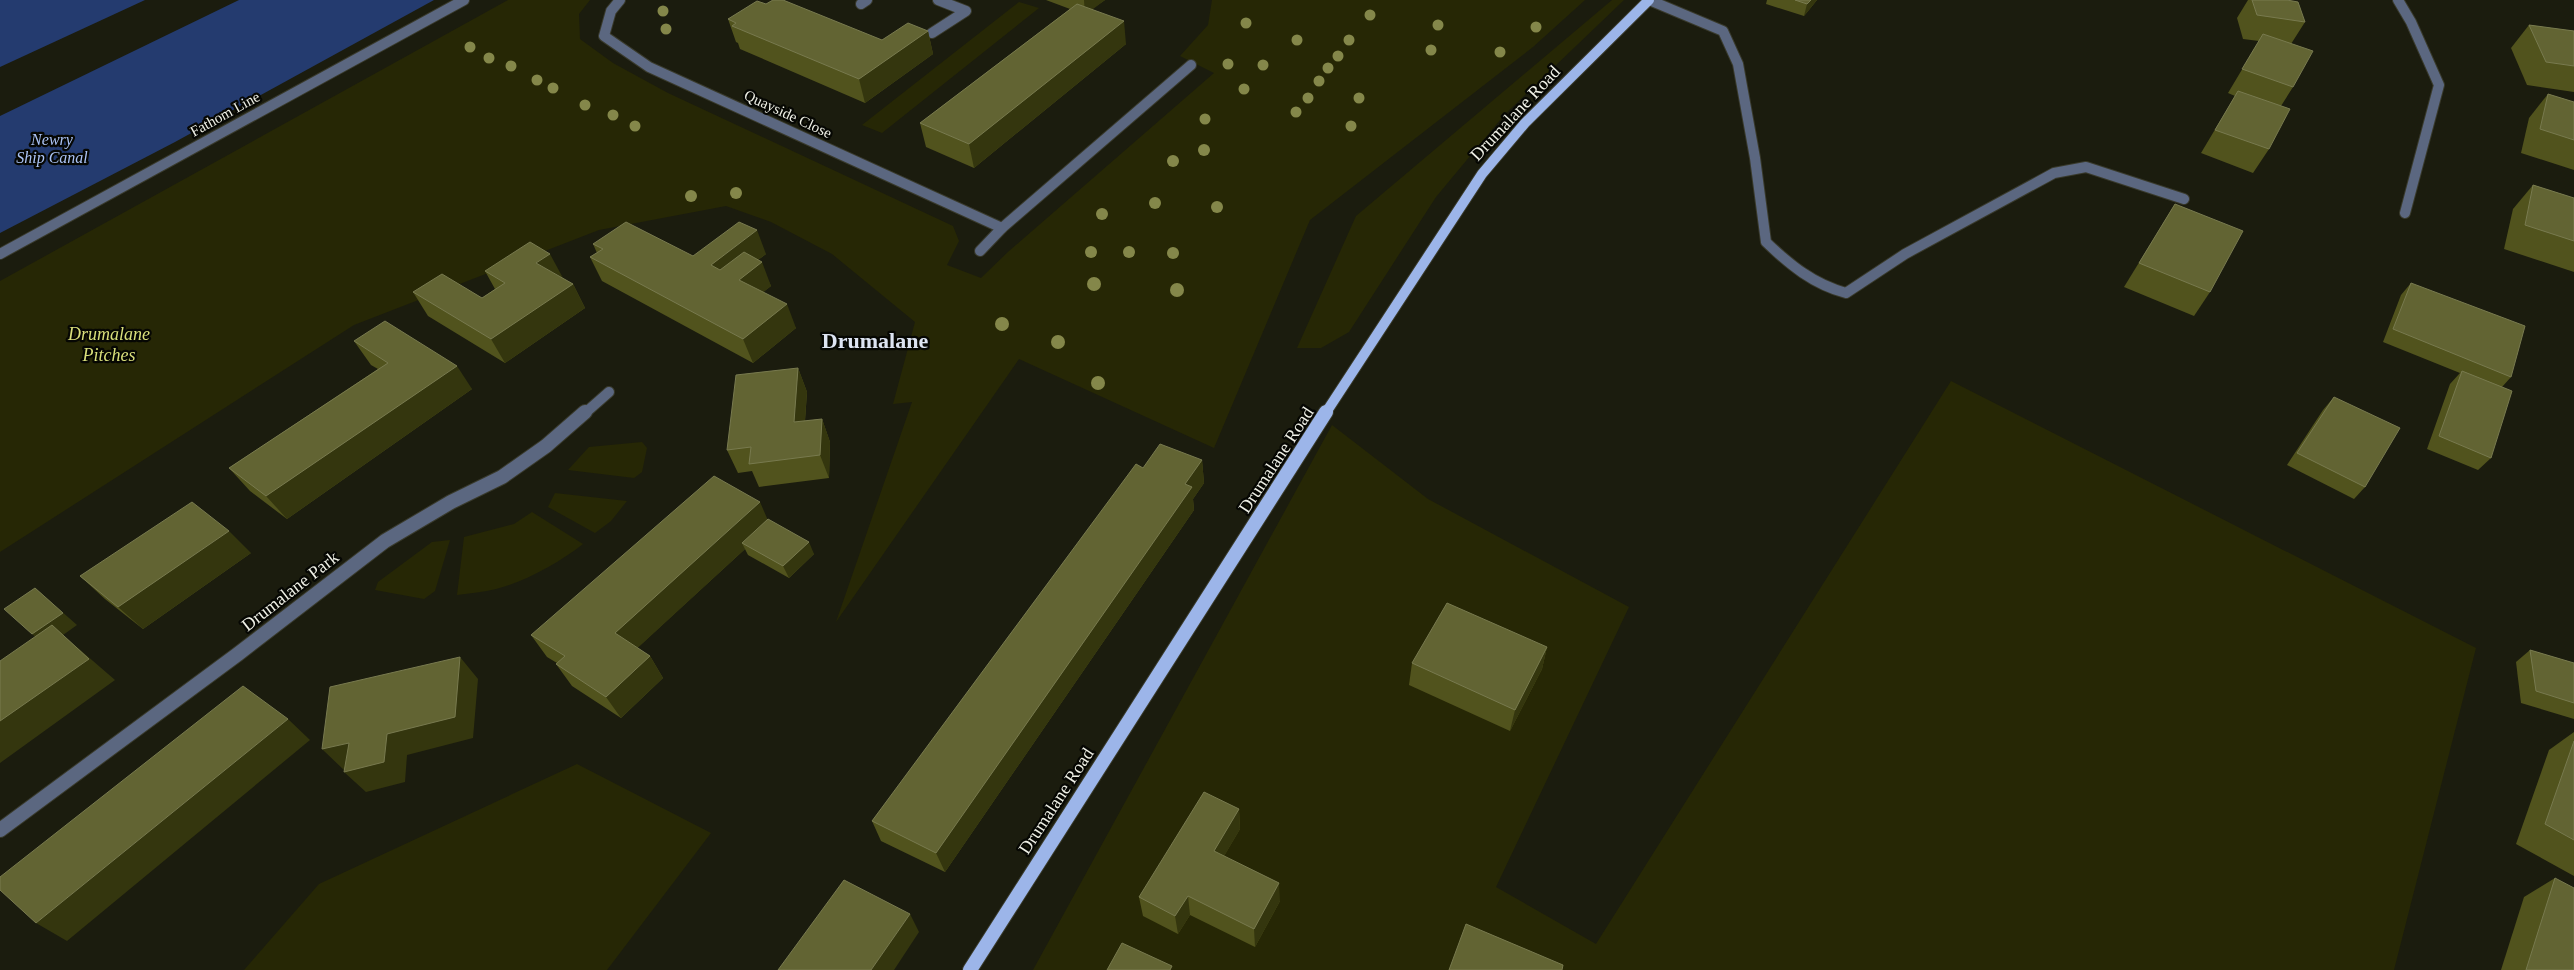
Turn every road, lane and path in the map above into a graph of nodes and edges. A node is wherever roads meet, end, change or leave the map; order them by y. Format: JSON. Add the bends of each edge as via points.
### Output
{"nodes":[{"id":1,"x":464,"y":0,"type":"edge"},
{"id":2,"x":620,"y":0,"type":"edge"},
{"id":3,"x":938,"y":0,"type":"edge"},
{"id":4,"x":1649,"y":0,"type":"edge"},
{"id":5,"x":2398,"y":0,"type":"edge"},
{"id":6,"x":932,"y":33,"type":"dead end"},
{"id":7,"x":1191,"y":65,"type":"dead end"},
{"id":8,"x":2184,"y":199,"type":"dead end"},
{"id":9,"x":2404,"y":213,"type":"dead end"},
{"id":10,"x":1002,"y":228,"type":"junction"},
{"id":11,"x":980,"y":251,"type":"dead end"},
{"id":12,"x":0,"y":254,"type":"edge"},
{"id":13,"x":609,"y":392,"type":"dead end"},
{"id":14,"x":0,"y":830,"type":"edge"},
{"id":15,"x":970,"y":970,"type":"edge"}],
"edges":[{"from":1,"to":12,"type":"street","name":"Fathom Line"},
{"from":2,"to":10,"type":"street","name":"Quayside Close","via":[[611,11],[604,36],[649,67]]},
{"from":3,"to":6,"type":"street","via":[[966,11]]},
{"from":4,"to":8,"type":"street","via":[[1723,31],[1738,64],[1766,242],[1798,271],[1827,289],[1846,293],[1905,254],[2054,173],[2086,168]]},
{"from":4,"to":15,"type":"main road","name":"Drumalane Road","via":[[1525,123],[1482,174]]},
{"from":5,"to":9,"type":"street","via":[[2439,85]]},
{"from":7,"to":10,"type":"street"},
{"from":10,"to":11,"type":"street"},
{"from":13,"to":14,"type":"street","name":"Drumalane Park","via":[[546,446],[502,478],[451,502],[385,541]]}]}
